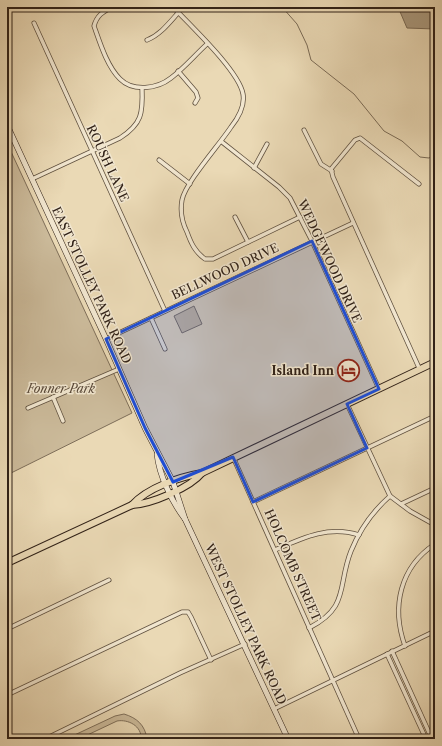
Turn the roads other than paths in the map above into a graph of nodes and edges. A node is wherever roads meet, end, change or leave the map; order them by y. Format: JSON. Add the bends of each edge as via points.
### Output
{"nodes":[{"id":1,"x":112,"y":7,"type":"edge"},
{"id":2,"x":173,"y":7,"type":"edge"},
{"id":3,"x":178,"y":13,"type":"junction"},
{"id":4,"x":34,"y":22,"type":"dead end"},
{"id":5,"x":147,"y":40,"type":"dead end"},
{"id":6,"x":207,"y":44,"type":"junction"},
{"id":7,"x":178,"y":71,"type":"junction"},
{"id":8,"x":142,"y":88,"type":"junction"},
{"id":9,"x":195,"y":103,"type":"dead end"},
{"id":10,"x":7,"y":125,"type":"edge"},
{"id":11,"x":304,"y":130,"type":"dead end"},
{"id":12,"x":222,"y":142,"type":"junction"},
{"id":13,"x":267,"y":144,"type":"dead end"},
{"id":14,"x":92,"y":152,"type":"junction"},
{"id":15,"x":159,"y":160,"type":"dead end"},
{"id":16,"x":254,"y":168,"type":"junction"},
{"id":17,"x":332,"y":172,"type":"junction"},
{"id":18,"x":32,"y":179,"type":"junction"},
{"id":19,"x":190,"y":184,"type":"junction"},
{"id":20,"x":419,"y":184,"type":"dead end"},
{"id":21,"x":300,"y":217,"type":"junction"},
{"id":22,"x":235,"y":218,"type":"dead end"},
{"id":23,"x":353,"y":223,"type":"junction"},
{"id":24,"x":312,"y":241,"type":"junction"},
{"id":25,"x":248,"y":242,"type":"junction"},
{"id":26,"x":165,"y":311,"type":"junction"},
{"id":27,"x":151,"y":318,"type":"junction"},
{"id":28,"x":106,"y":339,"type":"junction"},
{"id":29,"x":165,"y":349,"type":"dead end"},
{"id":30,"x":435,"y":362,"type":"edge"},
{"id":31,"x":119,"y":369,"type":"junction"},
{"id":32,"x":420,"y":370,"type":"junction"},
{"id":33,"x":379,"y":389,"type":"junction"},
{"id":34,"x":53,"y":397,"type":"junction"},
{"id":35,"x":347,"y":404,"type":"junction"},
{"id":36,"x":28,"y":408,"type":"dead end"},
{"id":37,"x":435,"y":416,"type":"edge"},
{"id":38,"x":63,"y":421,"type":"dead end"},
{"id":39,"x":367,"y":448,"type":"junction"},
{"id":40,"x":233,"y":457,"type":"junction"},
{"id":41,"x":202,"y":473,"type":"junction"},
{"id":42,"x":170,"y":483,"type":"junction"},
{"id":43,"x":435,"y":488,"type":"edge"},
{"id":44,"x":173,"y":492,"type":"junction"},
{"id":45,"x":390,"y":496,"type":"junction"},
{"id":46,"x":254,"y":502,"type":"junction"},
{"id":47,"x":401,"y":504,"type":"junction"},
{"id":48,"x":132,"y":505,"type":"junction"},
{"id":49,"x":435,"y":526,"type":"edge"},
{"id":50,"x":359,"y":535,"type":"junction"},
{"id":51,"x":435,"y":544,"type":"edge"},
{"id":52,"x":275,"y":550,"type":"junction"},
{"id":53,"x":7,"y":563,"type":"edge"},
{"id":54,"x":109,"y":580,"type":"dead end"},
{"id":55,"x":310,"y":628,"type":"junction"},
{"id":56,"x":7,"y":629,"type":"edge"},
{"id":57,"x":435,"y":632,"type":"edge"},
{"id":58,"x":245,"y":644,"type":"junction"},
{"id":59,"x":405,"y":646,"type":"junction"},
{"id":60,"x":392,"y":652,"type":"junction"},
{"id":61,"x":387,"y":654,"type":"junction"},
{"id":62,"x":211,"y":660,"type":"junction"},
{"id":63,"x":333,"y":682,"type":"junction"},
{"id":64,"x":7,"y":695,"type":"edge"},
{"id":65,"x":274,"y":709,"type":"junction"},
{"id":66,"x":426,"y":738,"type":"edge"},
{"id":67,"x":45,"y":739,"type":"edge"},
{"id":68,"x":288,"y":739,"type":"edge"},
{"id":69,"x":359,"y":739,"type":"edge"},
{"id":70,"x":432,"y":739,"type":"edge"}],
"edges":[{"from":1,"to":8,"type":"street","via":[[96,18],[94,26],[113,70],[120,79]]},
{"from":2,"to":3,"type":"street"},
{"from":3,"to":5,"type":"street","via":[[166,28]]},
{"from":3,"to":6,"type":"street"},
{"from":4,"to":14,"type":"street","name":"ROUSH LANE"},
{"from":6,"to":7,"type":"street"},
{"from":6,"to":12,"type":"street","via":[[231,70],[243,95],[242,106],[236,120]]},
{"from":7,"to":8,"type":"street","via":[[161,84]]},
{"from":7,"to":9,"type":"street","via":[[196,92],[198,98]]},
{"from":8,"to":14,"type":"street","via":[[139,119],[133,130]]},
{"from":10,"to":18,"type":"street","name":"EAST STOLLEY PARK ROAD"},
{"from":11,"to":17,"type":"street","via":[[321,164]]},
{"from":12,"to":16,"type":"street","name":"WEDGEWOOD DRIVE"},
{"from":12,"to":19,"type":"street"},
{"from":13,"to":16,"type":"street"},
{"from":14,"to":18,"type":"street"},
{"from":14,"to":26,"type":"street","name":"ROUSH LANE"},
{"from":15,"to":19,"type":"street"},
{"from":16,"to":21,"type":"street","name":"WEDGEWOOD DRIVE","via":[[290,198]]},
{"from":17,"to":20,"type":"street","via":[[331,168],[336,160],[360,138]]},
{"from":17,"to":23,"type":"street"},
{"from":18,"to":28,"type":"street","name":"EAST STOLLEY PARK ROAD"},
{"from":19,"to":25,"type":"street","via":[[182,198],[180,211],[184,226],[198,254],[205,259],[213,259]]},
{"from":21,"to":24,"type":"street","name":"WEDGEWOOD DRIVE"},
{"from":21,"to":25,"type":"street"},
{"from":22,"to":25,"type":"street"},
{"from":23,"to":24,"type":"street","name":"BELLWOOD DRIVE"},
{"from":23,"to":32,"type":"street"},
{"from":24,"to":26,"type":"street","name":"BELLWOOD DRIVE"},
{"from":24,"to":33,"type":"street","name":"WEDGEWOOD DRIVE"},
{"from":26,"to":27,"type":"street","name":"BELLWOOD DRIVE"},
{"from":27,"to":28,"type":"street","name":"BELLWOOD DRIVE"},
{"from":27,"to":29,"type":"street"},
{"from":28,"to":31,"type":"street","name":"EAST STOLLEY PARK ROAD"},
{"from":30,"to":32,"type":"main road"},
{"from":31,"to":34,"type":"street"},
{"from":31,"to":42,"type":"street","name":"EAST STOLLEY PARK ROAD","via":[[157,454],[163,460]]},
{"from":32,"to":33,"type":"main road"},
{"from":33,"to":35,"type":"main road"},
{"from":34,"to":36,"type":"street"},
{"from":34,"to":38,"type":"street"},
{"from":35,"to":39,"type":"street"},
{"from":35,"to":40,"type":"main road"},
{"from":37,"to":39,"type":"street"},
{"from":39,"to":45,"type":"street"},
{"from":39,"to":46,"type":"street"},
{"from":40,"to":41,"type":"main road"},
{"from":40,"to":46,"type":"street","name":"HOLCOMB STREET"},
{"from":41,"to":42,"type":"main road"},
{"from":41,"to":44,"type":"main road","via":[[197,479]]},
{"from":42,"to":44,"type":"street","name":"WEST STOLLEY PARK ROAD"},
{"from":42,"to":48,"type":"main road","via":[[139,497]]},
{"from":43,"to":47,"type":"street"},
{"from":44,"to":48,"type":"main road","via":[[144,505]]},
{"from":44,"to":58,"type":"street","name":"WEST STOLLEY PARK ROAD"},
{"from":45,"to":47,"type":"street"},
{"from":45,"to":50,"type":"street","via":[[379,506]]},
{"from":46,"to":52,"type":"street","name":"HOLCOMB STREET"},
{"from":47,"to":49,"type":"street"},
{"from":48,"to":53,"type":"main road"},
{"from":50,"to":52,"type":"street","via":[[323,532]]},
{"from":50,"to":55,"type":"street","via":[[351,552],[344,587],[336,605],[328,618]]},
{"from":51,"to":59,"type":"street","via":[[410,567],[400,590],[398,610]]},
{"from":52,"to":55,"type":"street","name":"HOLCOMB STREET"},
{"from":54,"to":56,"type":"street"},
{"from":55,"to":63,"type":"street","name":"HOLCOMB STREET"},
{"from":57,"to":59,"type":"street"},
{"from":58,"to":62,"type":"street"},
{"from":58,"to":65,"type":"street","name":"WEST STOLLEY PARK ROAD"},
{"from":59,"to":60,"type":"street"},
{"from":60,"to":61,"type":"street"},
{"from":60,"to":70,"type":"street"},
{"from":61,"to":63,"type":"street"},
{"from":61,"to":66,"type":"street"},
{"from":62,"to":64,"type":"street","via":[[188,612],[182,612]]},
{"from":62,"to":67,"type":"street"},
{"from":63,"to":65,"type":"street"},
{"from":63,"to":69,"type":"street","name":"HOLCOMB STREET"},
{"from":65,"to":68,"type":"street","name":"WEST STOLLEY PARK ROAD"},
{"from":66,"to":70,"type":"street"}]}
